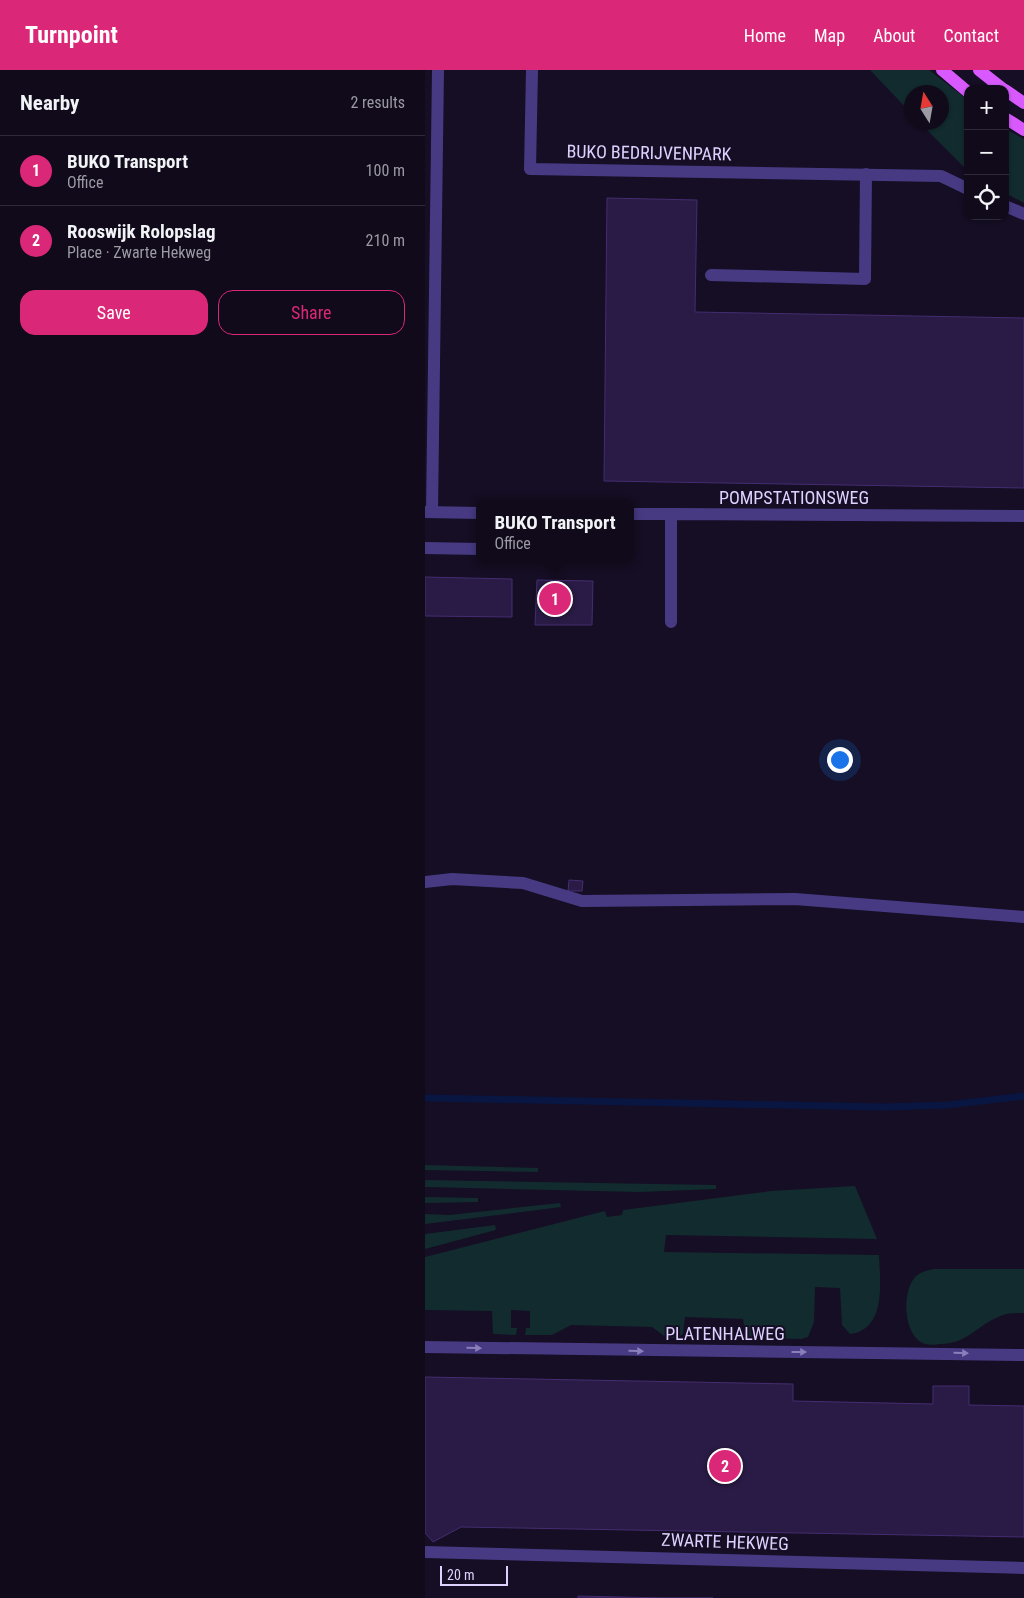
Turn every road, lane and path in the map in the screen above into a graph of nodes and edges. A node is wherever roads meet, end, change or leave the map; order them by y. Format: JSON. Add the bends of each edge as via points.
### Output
{"nodes":[{"id":1,"x":439,"y":70,"type":"edge"},
{"id":2,"x":532,"y":70,"type":"edge"},
{"id":3,"x":942,"y":70,"type":"edge"},
{"id":4,"x":979,"y":70,"type":"edge"},
{"id":5,"x":998,"y":85,"type":"edge"},
{"id":6,"x":964,"y":89,"type":"edge"},
{"id":7,"x":1009,"y":94,"type":"edge"},
{"id":8,"x":1024,"y":104,"type":"edge"},
{"id":9,"x":1009,"y":121,"type":"edge"},
{"id":10,"x":1024,"y":130,"type":"edge"},
{"id":11,"x":866,"y":174,"type":"junction"},
{"id":12,"x":964,"y":187,"type":"edge"},
{"id":13,"x":1009,"y":208,"type":"edge"},
{"id":14,"x":1024,"y":214,"type":"edge"},
{"id":15,"x":711,"y":275,"type":"dead end"},
{"id":16,"x":428,"y":512,"type":"edge"},
{"id":17,"x":476,"y":513,"type":"edge"},
{"id":18,"x":634,"y":514,"type":"edge"},
{"id":19,"x":671,"y":514,"type":"junction"},
{"id":20,"x":1024,"y":516,"type":"edge"},
{"id":21,"x":425,"y":548,"type":"edge"},
{"id":22,"x":476,"y":550,"type":"edge"},
{"id":23,"x":671,"y":622,"type":"dead end"},
{"id":24,"x":425,"y":882,"type":"edge"},
{"id":25,"x":1024,"y":917,"type":"edge"},
{"id":26,"x":425,"y":1346,"type":"edge"},
{"id":27,"x":1024,"y":1355,"type":"edge"},
{"id":28,"x":425,"y":1552,"type":"edge"},
{"id":29,"x":1024,"y":1568,"type":"edge"}],
"edges":[{"from":1,"to":16,"type":"street"},
{"from":2,"to":11,"type":"street","name":"BUKO BEDRIJVENPARK","via":[[530,169]]},
{"from":3,"to":6,"type":"main road"},
{"from":4,"to":5,"type":"main road"},
{"from":7,"to":8,"type":"main road"},
{"from":9,"to":10,"type":"main road"},
{"from":11,"to":12,"type":"street","name":"BUKO BEDRIJVENPARK","via":[[941,176]]},
{"from":11,"to":15,"type":"street","via":[[865,279]]},
{"from":13,"to":14,"type":"street"},
{"from":16,"to":17,"type":"street"},
{"from":18,"to":19,"type":"street"},
{"from":19,"to":20,"type":"street","name":"POMPSTATIONSWEG"},
{"from":19,"to":23,"type":"street"},
{"from":21,"to":22,"type":"street"},
{"from":24,"to":25,"type":"street","via":[[452,879],[523,883],[583,901],[795,899]]},
{"from":26,"to":27,"type":"street","name":"PLATENHALWEG","one_way":true},
{"from":28,"to":29,"type":"street","name":"ZWARTE HEKWEG"}]}
